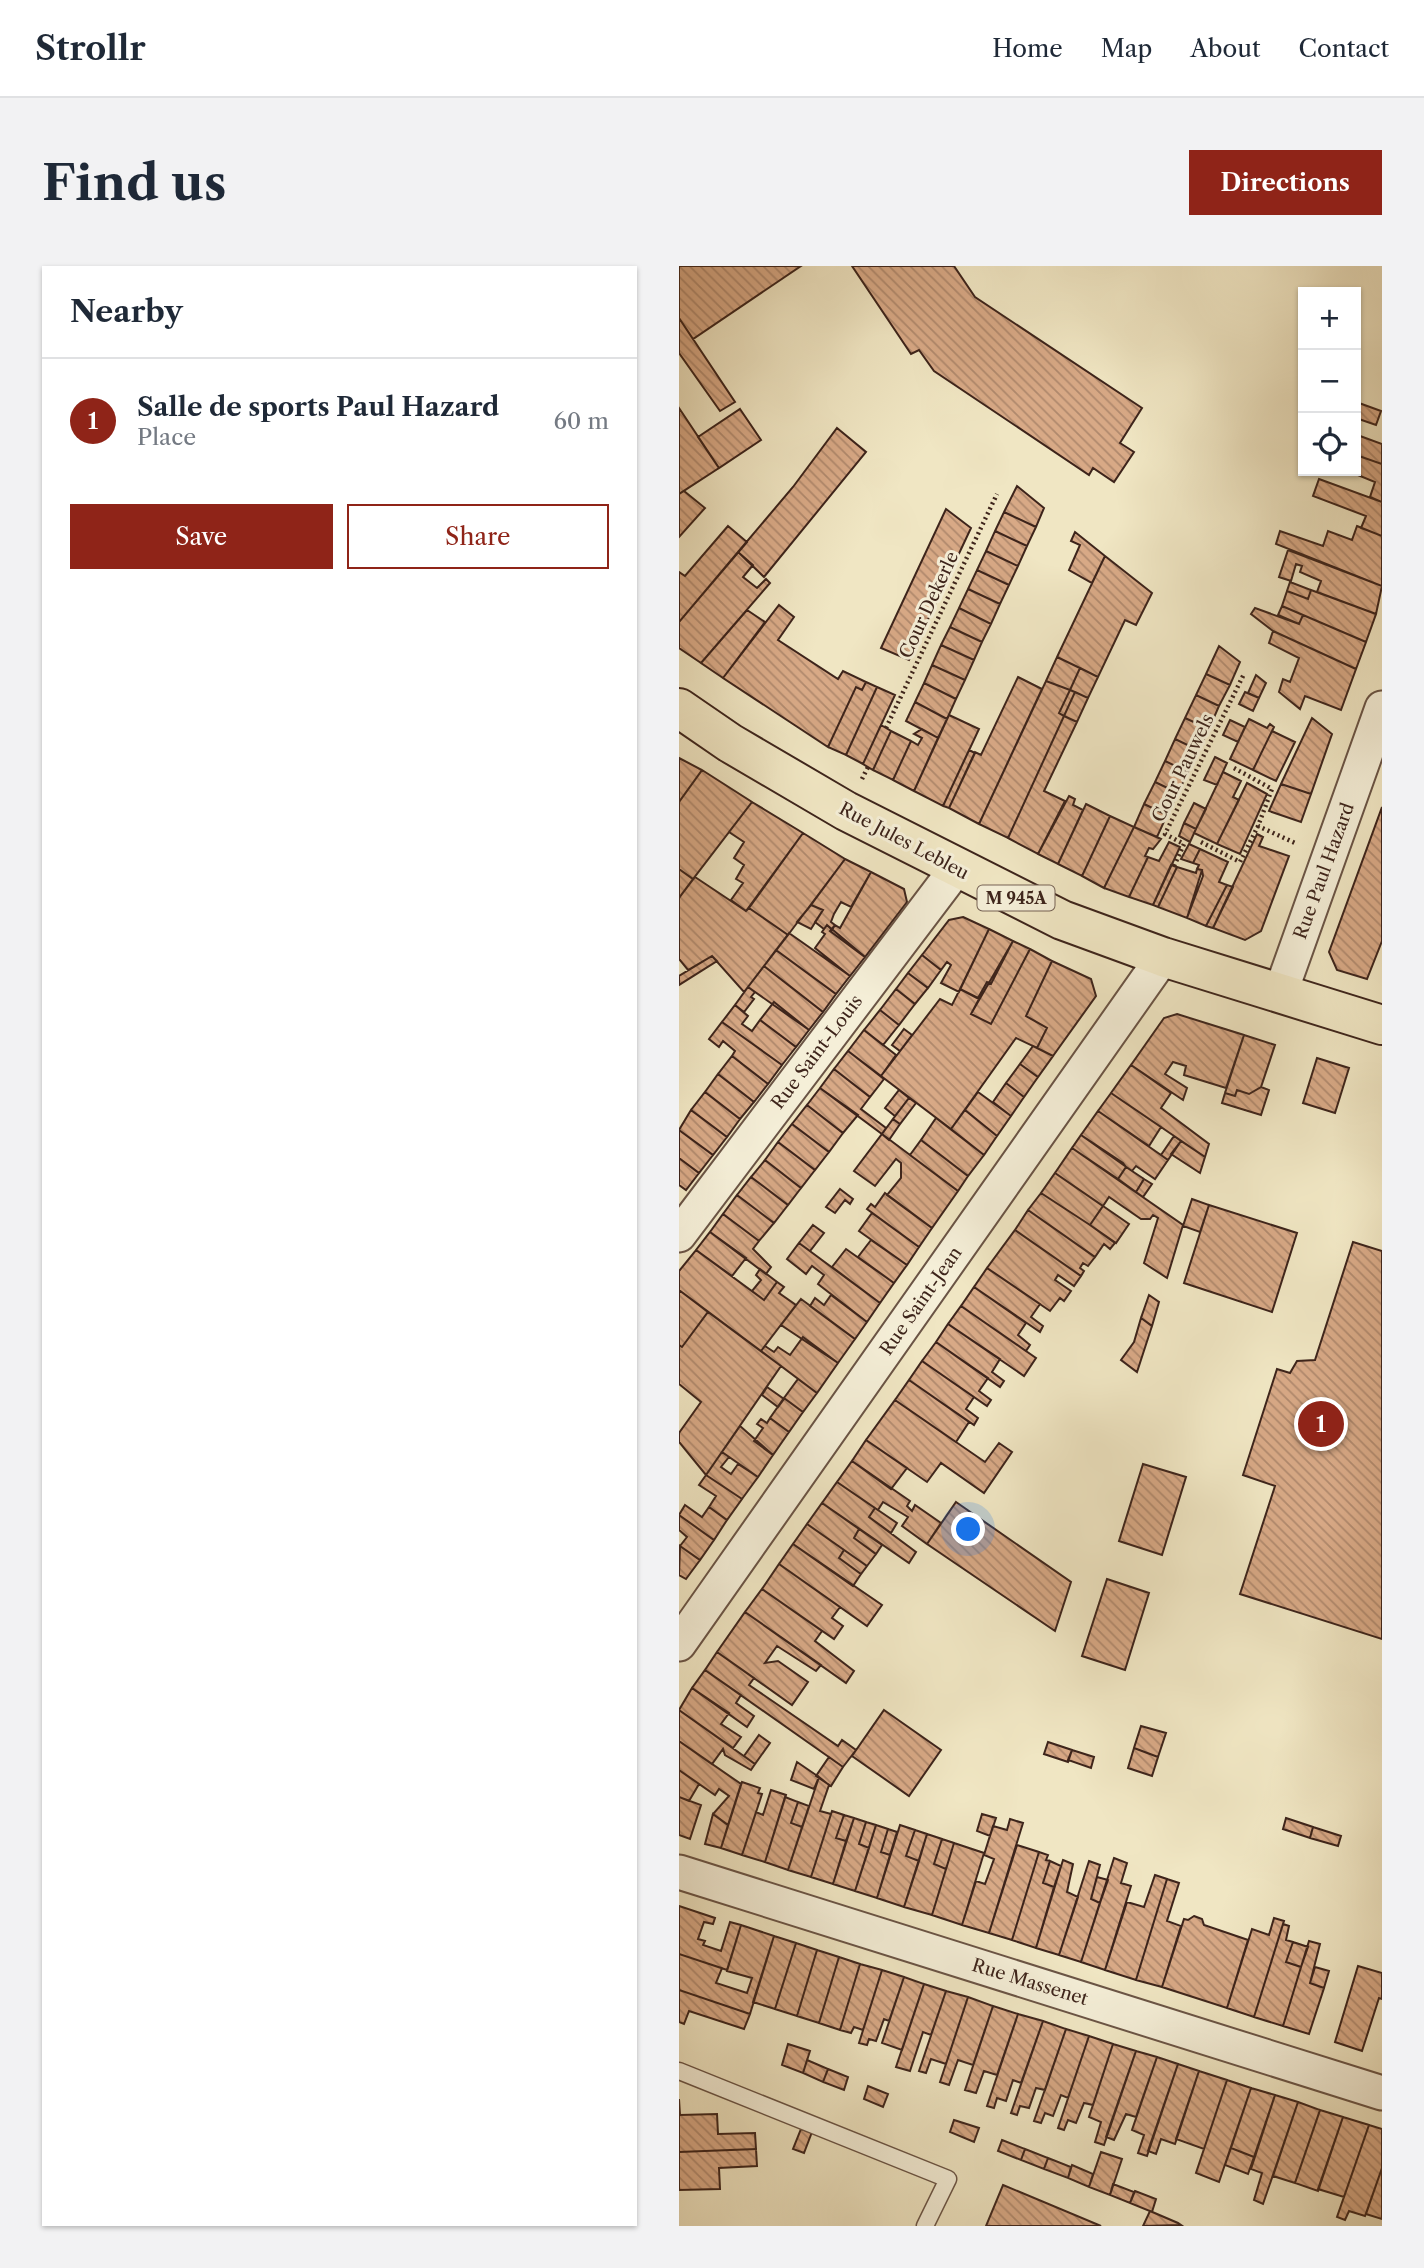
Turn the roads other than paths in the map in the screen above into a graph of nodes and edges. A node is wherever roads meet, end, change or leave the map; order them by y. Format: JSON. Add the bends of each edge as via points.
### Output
{"nodes":[{"id":1,"x":679,"y":708,"type":"edge"},
{"id":2,"x":1382,"y":708,"type":"edge"},
{"id":3,"x":956,"y":869,"type":"junction"},
{"id":4,"x":1163,"y":957,"type":"junction"},
{"id":5,"x":1280,"y":994,"type":"junction"},
{"id":6,"x":1382,"y":1025,"type":"edge"},
{"id":7,"x":679,"y":1235,"type":"edge"},
{"id":8,"x":679,"y":1644,"type":"edge"},
{"id":9,"x":679,"y":1872,"type":"edge"},
{"id":10,"x":679,"y":2071,"type":"edge"},
{"id":11,"x":1382,"y":2093,"type":"edge"},
{"id":12,"x":925,"y":2226,"type":"edge"}],
"edges":[{"from":1,"to":3,"type":"main road","name":"Rue Jules Lebleu","number":"M 945A","via":[[804,787]]},
{"from":2,"to":5,"type":"street","name":"Rue Paul Hazard"},
{"from":3,"to":4,"type":"main road","name":"Rue Jules Lebleu","number":"M 945A","via":[[1062,920]]},
{"from":3,"to":7,"type":"street","name":"Rue Saint-Louis"},
{"from":4,"to":5,"type":"main road","name":"Rue Jules Lebleu","number":"M 945A"},
{"from":4,"to":8,"type":"street","name":"Rue Saint-Jean"},
{"from":5,"to":6,"type":"main road","name":"Rue Jules Lebleu","number":"M 945A"},
{"from":9,"to":11,"type":"street","name":"Rue Massenet"},
{"from":10,"to":12,"type":"lane","via":[[948,2179]]}]}
